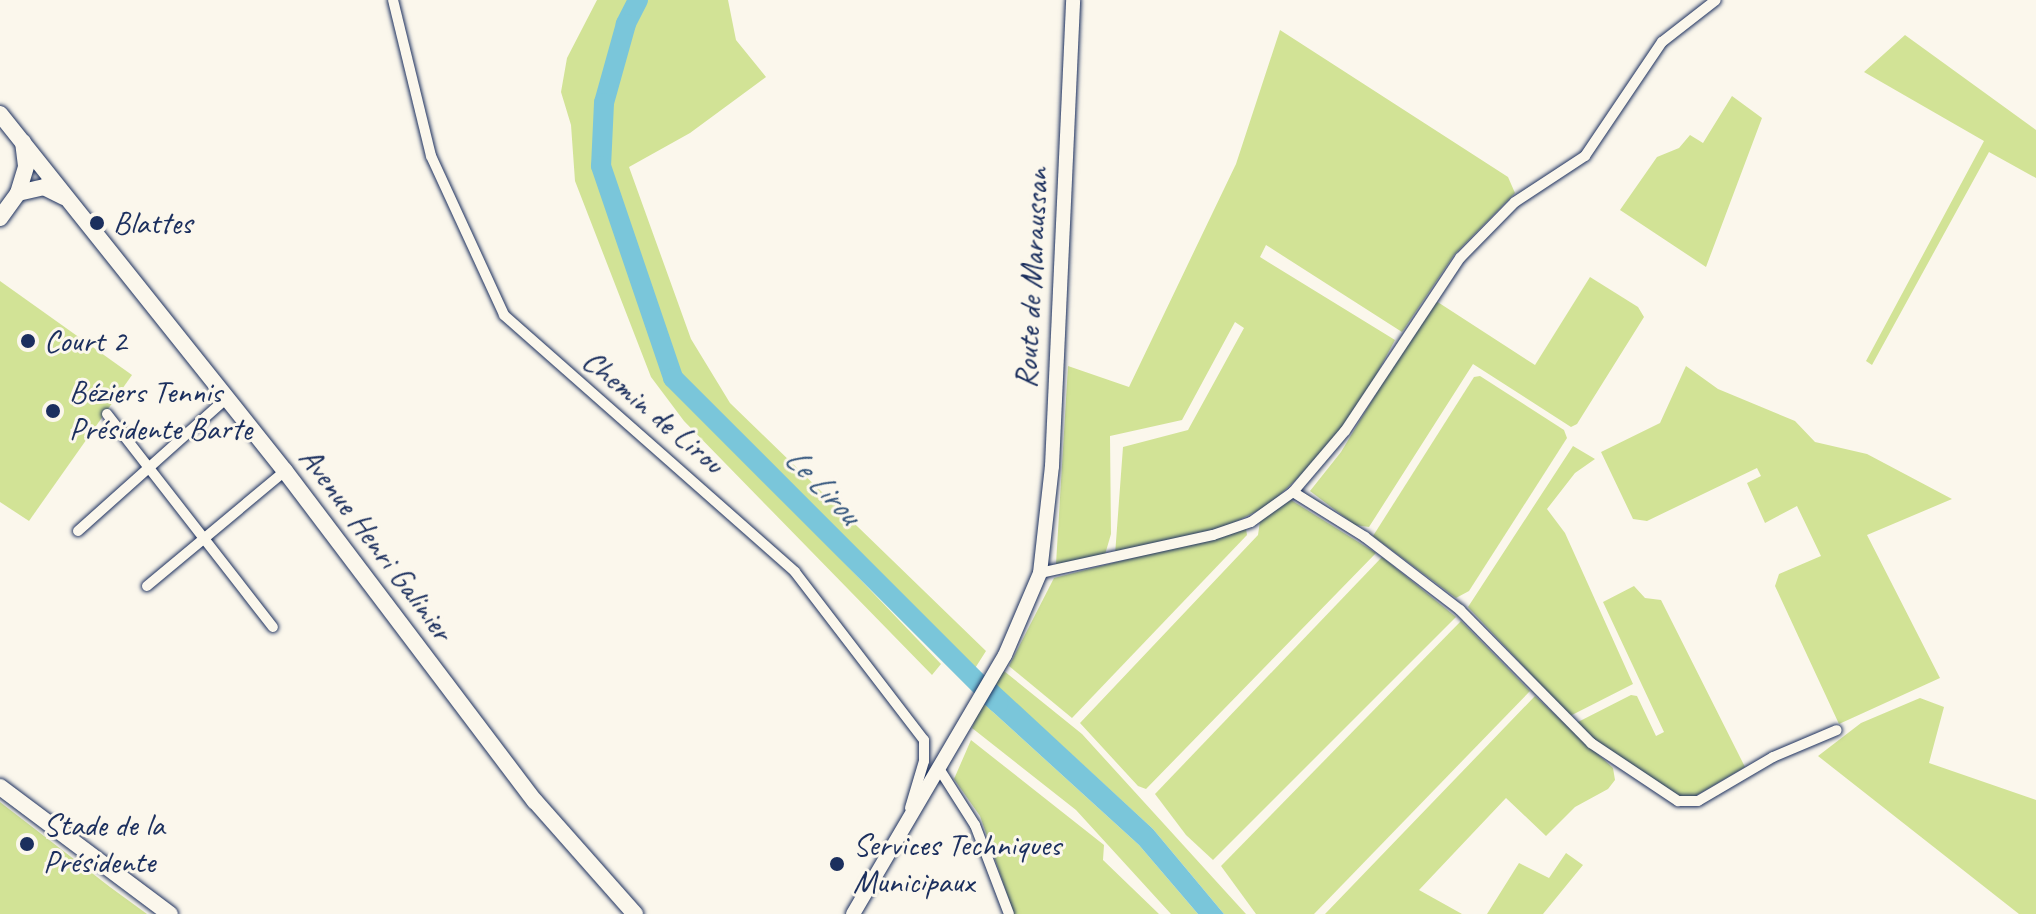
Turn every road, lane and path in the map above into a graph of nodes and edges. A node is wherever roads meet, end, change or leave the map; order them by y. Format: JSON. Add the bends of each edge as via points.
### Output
{"nodes":[{"id":1,"x":393,"y":0,"type":"edge"},
{"id":2,"x":1067,"y":0,"type":"edge"},
{"id":3,"x":1073,"y":0,"type":"edge"},
{"id":4,"x":1716,"y":0,"type":"edge"},
{"id":5,"x":0,"y":114,"type":"edge"},
{"id":6,"x":23,"y":141,"type":"junction"},
{"id":7,"x":18,"y":193,"type":"junction"},
{"id":8,"x":74,"y":206,"type":"junction"},
{"id":9,"x":0,"y":218,"type":"edge"},
{"id":10,"x":1056,"y":303,"type":"junction"},
{"id":11,"x":227,"y":398,"type":"junction"},
{"id":12,"x":107,"y":414,"type":"dead end"},
{"id":13,"x":149,"y":470,"type":"junction"},
{"id":14,"x":285,"y":471,"type":"junction"},
{"id":15,"x":1293,"y":492,"type":"junction"},
{"id":16,"x":78,"y":531,"type":"dead end"},
{"id":17,"x":202,"y":540,"type":"junction"},
{"id":18,"x":1041,"y":566,"type":"junction"},
{"id":19,"x":147,"y":586,"type":"dead end"},
{"id":20,"x":273,"y":627,"type":"dead end"},
{"id":21,"x":1837,"y":730,"type":"dead end"},
{"id":22,"x":938,"y":767,"type":"junction"},
{"id":23,"x":0,"y":787,"type":"edge"},
{"id":24,"x":905,"y":826,"type":"junction"},
{"id":25,"x":170,"y":914,"type":"edge"},
{"id":26,"x":635,"y":914,"type":"edge"},
{"id":27,"x":853,"y":914,"type":"edge"},
{"id":28,"x":1009,"y":914,"type":"edge"}],
"edges":[{"from":1,"to":24,"type":"street","name":"Chemin de Lirou","via":[[431,156],[504,315],[795,572],[924,740],[924,761]]},
{"from":2,"to":10,"type":"main road","name":"Route de Maraussan"},
{"from":3,"to":10,"type":"main road","name":"Route de Maraussan"},
{"from":4,"to":15,"type":"street","via":[[1662,42],[1585,156],[1515,202],[1460,258],[1345,431]]},
{"from":5,"to":6,"type":"main road","name":"Avenue Henri Galinier"},
{"from":6,"to":7,"type":"main road","via":[[26,166]]},
{"from":6,"to":8,"type":"main road","name":"Avenue Henri Galinier"},
{"from":7,"to":8,"type":"main road","name":"Avenue Henri Galinier","via":[[44,187]]},
{"from":7,"to":9,"type":"main road"},
{"from":8,"to":11,"type":"main road","name":"Avenue Henri Galinier"},
{"from":10,"to":18,"type":"main road","name":"Route de Maraussan"},
{"from":11,"to":13,"type":"street"},
{"from":11,"to":14,"type":"main road","name":"Avenue Henri Galinier"},
{"from":12,"to":13,"type":"street"},
{"from":13,"to":16,"type":"street"},
{"from":13,"to":17,"type":"street"},
{"from":14,"to":17,"type":"street"},
{"from":14,"to":26,"type":"main road","name":"Avenue Henri Galinier","via":[[535,801]]},
{"from":15,"to":18,"type":"street","via":[[1251,522],[1213,535]]},
{"from":15,"to":21,"type":"street","via":[[1365,537],[1460,610],[1591,743],[1678,801],[1698,801],[1773,757]]},
{"from":17,"to":19,"type":"street"},
{"from":17,"to":20,"type":"street"},
{"from":18,"to":22,"type":"main road","name":"Route de Maraussan","via":[[1030,605]]},
{"from":22,"to":24,"type":"main road","name":"Route de Maraussan"},
{"from":22,"to":28,"type":"street","via":[[975,825]]},
{"from":23,"to":25,"type":"main road"},
{"from":24,"to":27,"type":"main road","name":"Route de Maraussan"}]}
